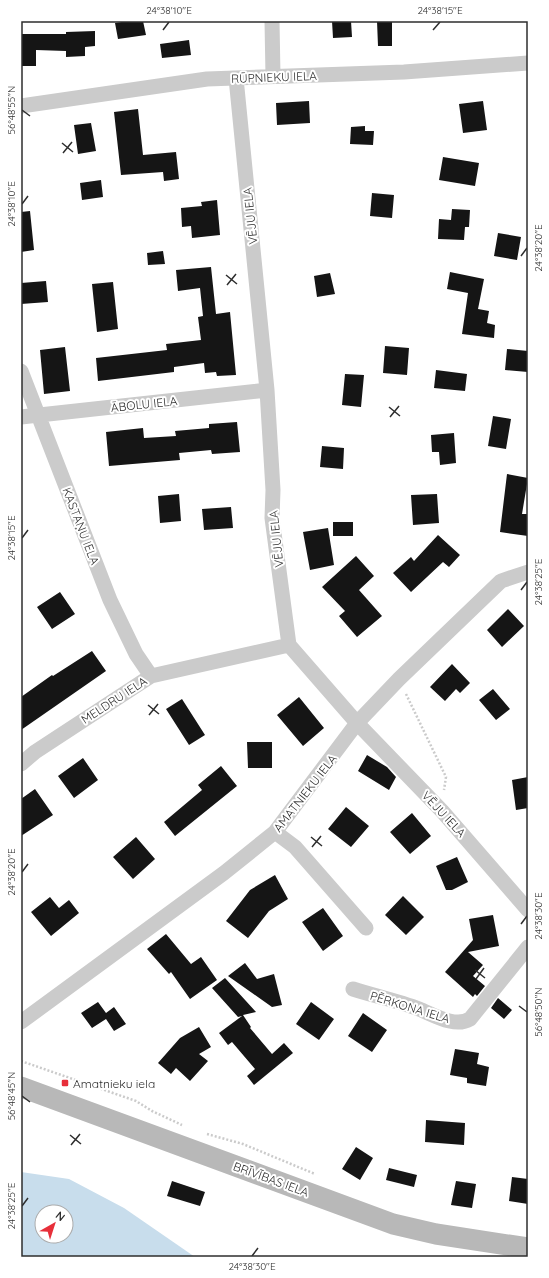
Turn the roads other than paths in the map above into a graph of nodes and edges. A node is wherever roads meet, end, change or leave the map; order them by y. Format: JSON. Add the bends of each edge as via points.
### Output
{"nodes":[{"id":1,"x":272,"y":21,"type":"edge"},
{"id":2,"x":528,"y":62,"type":"edge"},
{"id":3,"x":273,"y":76,"type":"junction"},
{"id":4,"x":236,"y":78,"type":"junction"},
{"id":5,"x":21,"y":106,"type":"edge"},
{"id":6,"x":21,"y":371,"type":"edge"},
{"id":7,"x":267,"y":390,"type":"junction"},
{"id":8,"x":38,"y":415,"type":"junction"},
{"id":9,"x":21,"y":417,"type":"edge"},
{"id":10,"x":528,"y":572,"type":"edge"},
{"id":11,"x":289,"y":645,"type":"junction"},
{"id":12,"x":151,"y":676,"type":"junction"},
{"id":13,"x":357,"y":723,"type":"junction"},
{"id":14,"x":21,"y":764,"type":"edge"},
{"id":15,"x":275,"y":832,"type":"junction"},
{"id":16,"x":528,"y":910,"type":"edge"},
{"id":17,"x":366,"y":928,"type":"dead end"},
{"id":18,"x":528,"y":947,"type":"edge"},
{"id":19,"x":353,"y":989,"type":"dead end"},
{"id":20,"x":21,"y":1022,"type":"edge"},
{"id":21,"x":21,"y":1087,"type":"edge"},
{"id":22,"x":528,"y":1248,"type":"edge"}],
"edges":[{"from":1,"to":3,"type":"street"},
{"from":2,"to":3,"type":"street","name":"RŪPNIEKU IELA","via":[[404,72]]},
{"from":3,"to":4,"type":"street","name":"RŪPNIEKU IELA"},
{"from":4,"to":5,"type":"street","name":"RŪPNIEKU IELA","via":[[162,84]]},
{"from":4,"to":7,"type":"street","name":"VĒJU IELA"},
{"from":6,"to":8,"type":"street","name":"KASTAŅU IELA"},
{"from":7,"to":8,"type":"street","name":"ĀBOLU IELA"},
{"from":7,"to":11,"type":"street","name":"VĒJU IELA","via":[[273,490],[272,518]]},
{"from":8,"to":9,"type":"street","name":"ĀBOLU IELA"},
{"from":8,"to":12,"type":"street","name":"KASTAŅU IELA","via":[[110,600],[136,654]]},
{"from":10,"to":13,"type":"street","name":"AMATNIEKU IELA","via":[[501,581]]},
{"from":11,"to":12,"type":"street","name":"MELDRU IELA"},
{"from":11,"to":13,"type":"street","name":"VĒJU IELA"},
{"from":12,"to":14,"type":"street","name":"MELDRU IELA","via":[[35,752]]},
{"from":13,"to":15,"type":"street","name":"AMATNIEKU IELA"},
{"from":13,"to":16,"type":"street","name":"VĒJU IELA","via":[[442,810]]},
{"from":15,"to":17,"type":"street","via":[[295,847]]},
{"from":15,"to":20,"type":"street","name":"AMATNIEKU IELA","via":[[224,874]]},
{"from":18,"to":19,"type":"street","name":"PĒRKONA IELA","via":[[470,1020],[465,1022],[436,1017],[419,1009]]},
{"from":21,"to":22,"type":"main road","name":"BRĪVĪBAS IELA","via":[[394,1224],[436,1234]]}]}
